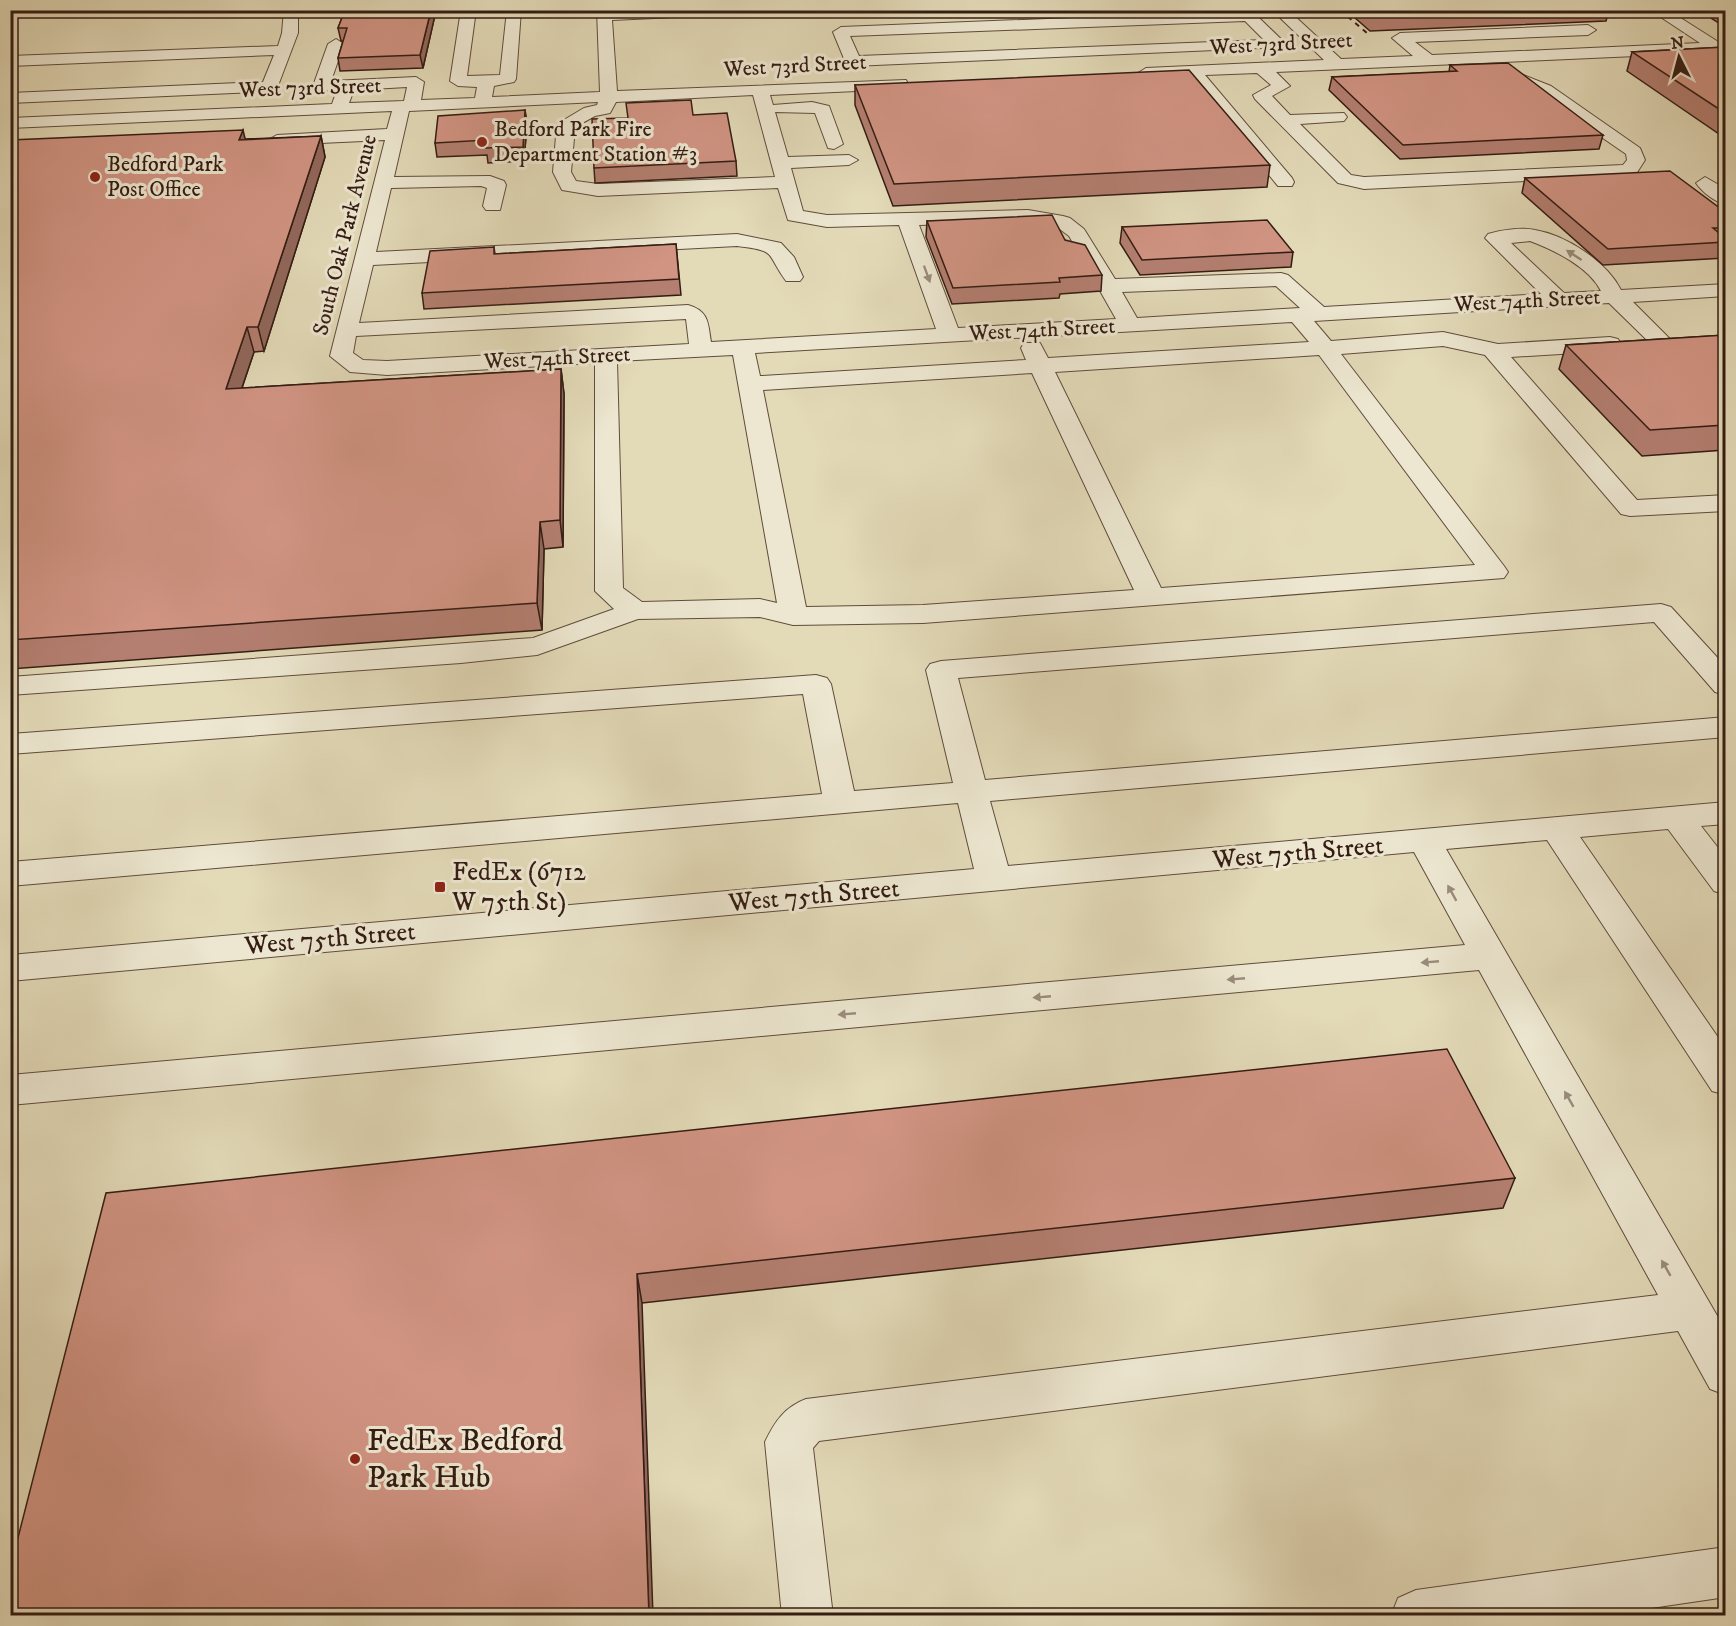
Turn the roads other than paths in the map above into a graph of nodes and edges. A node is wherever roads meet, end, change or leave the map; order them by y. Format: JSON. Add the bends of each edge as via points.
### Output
{"nodes":[{"id":1,"x":75,"y":10,"type":"edge"},
{"id":2,"x":291,"y":10,"type":"edge"},
{"id":3,"x":469,"y":10,"type":"edge"},
{"id":4,"x":514,"y":10,"type":"edge"},
{"id":5,"x":741,"y":10,"type":"edge"},
{"id":6,"x":1279,"y":10,"type":"edge"},
{"id":7,"x":1657,"y":10,"type":"edge"},
{"id":8,"x":10,"y":13,"type":"edge"},
{"id":9,"x":604,"y":13,"type":"edge"},
{"id":10,"x":1683,"y":26,"type":"junction"},
{"id":11,"x":1660,"y":27,"type":"dead end"},
{"id":12,"x":948,"y":28,"type":"junction"},
{"id":13,"x":1601,"y":30,"type":"dead end"},
{"id":14,"x":336,"y":44,"type":"edge"},
{"id":15,"x":1723,"y":49,"type":"edge"},
{"id":16,"x":284,"y":50,"type":"junction"},
{"id":17,"x":1529,"y":56,"type":"junction"},
{"id":18,"x":963,"y":57,"type":"junction"},
{"id":19,"x":1472,"y":58,"type":"junction"},
{"id":20,"x":1428,"y":60,"type":"junction"},
{"id":21,"x":10,"y":61,"type":"edge"},
{"id":22,"x":1337,"y":64,"type":"junction"},
{"id":23,"x":1261,"y":68,"type":"junction"},
{"id":24,"x":799,"y":70,"type":"dead end"},
{"id":25,"x":1193,"y":71,"type":"junction"},
{"id":26,"x":971,"y":72,"type":"dead end"},
{"id":27,"x":1124,"y":74,"type":"edge"},
{"id":28,"x":1554,"y":74,"type":"dead end"},
{"id":29,"x":606,"y":75,"type":"junction"},
{"id":30,"x":629,"y":75,"type":"dead end"},
{"id":31,"x":486,"y":82,"type":"junction"},
{"id":32,"x":919,"y":83,"type":"edge"},
{"id":33,"x":347,"y":85,"type":"junction"},
{"id":34,"x":270,"y":87,"type":"junction"},
{"id":35,"x":828,"y":87,"type":"junction"},
{"id":36,"x":609,"y":97,"type":"junction"},
{"id":37,"x":762,"y":99,"type":"junction"},
{"id":38,"x":12,"y":100,"type":"edge"},
{"id":39,"x":483,"y":102,"type":"junction"},
{"id":40,"x":406,"y":106,"type":"junction"},
{"id":41,"x":339,"y":109,"type":"junction"},
{"id":42,"x":262,"y":112,"type":"junction"},
{"id":43,"x":197,"y":115,"type":"junction"},
{"id":44,"x":10,"y":123,"type":"edge"},
{"id":45,"x":1342,"y":123,"type":"dead end"},
{"id":46,"x":1292,"y":126,"type":"junction"},
{"id":47,"x":187,"y":133,"type":"edge"},
{"id":48,"x":395,"y":134,"type":"junction"},
{"id":49,"x":258,"y":140,"type":"edge"},
{"id":50,"x":834,"y":144,"type":"dead end"},
{"id":51,"x":849,"y":160,"type":"dead end"},
{"id":52,"x":780,"y":163,"type":"junction"},
{"id":53,"x":785,"y":182,"type":"junction"},
{"id":54,"x":1285,"y":182,"type":"dead end"},
{"id":55,"x":382,"y":183,"type":"junction"},
{"id":56,"x":1705,"y":183,"type":"dead end"},
{"id":57,"x":1725,"y":199,"type":"edge"},
{"id":58,"x":493,"y":206,"type":"dead end"},
{"id":59,"x":907,"y":219,"type":"junction"},
{"id":60,"x":364,"y":259,"type":"junction"},
{"id":61,"x":793,"y":277,"type":"dead end"},
{"id":62,"x":1109,"y":286,"type":"junction"},
{"id":63,"x":1725,"y":290,"type":"edge"},
{"id":64,"x":1614,"y":296,"type":"junction"},
{"id":65,"x":1558,"y":299,"type":"junction"},
{"id":66,"x":1308,"y":314,"type":"junction"},
{"id":67,"x":528,"y":320,"type":"junction"},
{"id":68,"x":1130,"y":324,"type":"junction"},
{"id":69,"x":346,"y":330,"type":"junction"},
{"id":70,"x":1023,"y":331,"type":"junction"},
{"id":71,"x":949,"y":335,"type":"junction"},
{"id":72,"x":743,"y":347,"type":"junction"},
{"id":73,"x":1324,"y":348,"type":"junction"},
{"id":74,"x":701,"y":349,"type":"junction"},
{"id":75,"x":1499,"y":351,"type":"junction"},
{"id":76,"x":606,"y":355,"type":"junction"},
{"id":77,"x":528,"y":359,"type":"junction"},
{"id":78,"x":1041,"y":365,"type":"junction"},
{"id":79,"x":358,"y":367,"type":"joint"},
{"id":80,"x":750,"y":384,"type":"junction"},
{"id":81,"x":1725,"y":503,"type":"edge"},
{"id":82,"x":1151,"y":597,"type":"junction"},
{"id":83,"x":635,"y":611,"type":"junction"},
{"id":84,"x":793,"y":615,"type":"junction"},
{"id":85,"x":10,"y":686,"type":"edge"},
{"id":86,"x":1725,"y":686,"type":"edge"},
{"id":87,"x":1725,"y":727,"type":"edge"},
{"id":88,"x":10,"y":744,"type":"edge"},
{"id":89,"x":970,"y":792,"type":"junction"},
{"id":90,"x":840,"y":804,"type":"junction"},
{"id":91,"x":1725,"y":813,"type":"edge"},
{"id":92,"x":1677,"y":817,"type":"junction"},
{"id":93,"x":1557,"y":829,"type":"junction"},
{"id":94,"x":1429,"y":851,"type":"junction"},
{"id":95,"x":10,"y":874,"type":"edge"},
{"id":96,"x":994,"y":880,"type":"junction"},
{"id":97,"x":1725,"y":883,"type":"edge"},
{"id":98,"x":1488,"y":956,"type":"junction"},
{"id":99,"x":10,"y":968,"type":"edge"},
{"id":100,"x":1725,"y":1080,"type":"edge"},
{"id":101,"x":10,"y":1090,"type":"edge"},
{"id":102,"x":1690,"y":1310,"type":"junction"},
{"id":103,"x":1725,"y":1374,"type":"edge"},
{"id":104,"x":1725,"y":1572,"type":"edge"},
{"id":105,"x":808,"y":1616,"type":"edge"},
{"id":106,"x":1416,"y":1616,"type":"edge"}],
"edges":[{"from":1,"to":8,"type":"street"},
{"from":2,"to":16,"type":"street"},
{"from":3,"to":31,"type":"street","via":[[458,81]]},
{"from":4,"to":31,"type":"street","via":[[508,79]]},
{"from":5,"to":9,"type":"street"},
{"from":6,"to":22,"type":"street"},
{"from":7,"to":10,"type":"street"},
{"from":9,"to":29,"type":"street"},
{"from":10,"to":11,"type":"street"},
{"from":10,"to":15,"type":"street"},
{"from":12,"to":18,"type":"street"},
{"from":12,"to":18,"type":"street","via":[[841,32],[853,61]]},
{"from":12,"to":18,"type":"street","via":[[1250,16],[1277,44]]},
{"from":13,"to":20,"type":"street","via":[[1400,38]]},
{"from":14,"to":33,"type":"street","via":[[321,86]]},
{"from":15,"to":17,"type":"street","name":"West 73rd Street"},
{"from":16,"to":21,"type":"street"},
{"from":16,"to":34,"type":"street"},
{"from":17,"to":19,"type":"street","name":"West 73rd Street"},
{"from":17,"to":28,"type":"street"},
{"from":18,"to":26,"type":"street"},
{"from":19,"to":20,"type":"street","name":"West 73rd Street"},
{"from":19,"to":46,"type":"street","via":[[1545,90],[1634,152],[1636,160],[1629,170],[1364,183],[1345,179]]},
{"from":20,"to":22,"type":"street","name":"West 73rd Street"},
{"from":22,"to":23,"type":"street","name":"West 73rd Street"},
{"from":23,"to":25,"type":"street","name":"West 73rd Street"},
{"from":23,"to":46,"type":"street","via":[[1287,85],[1261,95]]},
{"from":24,"to":35,"type":"street"},
{"from":25,"to":27,"type":"street","name":"West 73rd Street"},
{"from":25,"to":54,"type":"street"},
{"from":29,"to":30,"type":"street"},
{"from":29,"to":36,"type":"street"},
{"from":31,"to":39,"type":"street"},
{"from":32,"to":35,"type":"street","name":"West 73rd Street"},
{"from":33,"to":40,"type":"street","name":"South Oak Park Avenue","via":[[416,82]]},
{"from":33,"to":41,"type":"street"},
{"from":34,"to":38,"type":"street"},
{"from":34,"to":42,"type":"street"},
{"from":35,"to":37,"type":"street","name":"West 73rd Street"},
{"from":36,"to":37,"type":"street","name":"West 73rd Street"},
{"from":36,"to":39,"type":"street","name":"West 73rd Street"},
{"from":36,"to":53,"type":"street","via":[[604,110],[566,124],[562,172],[569,186],[598,190]]},
{"from":37,"to":50,"type":"street","via":[[823,110]]},
{"from":37,"to":52,"type":"street"},
{"from":39,"to":40,"type":"street","name":"West 73rd Street"},
{"from":40,"to":41,"type":"street","name":"West 73rd Street"},
{"from":40,"to":48,"type":"street","name":"South Oak Park Avenue"},
{"from":41,"to":42,"type":"street","name":"West 73rd Street"},
{"from":42,"to":43,"type":"street","name":"West 73rd Street"},
{"from":43,"to":44,"type":"street","name":"West 73rd Street"},
{"from":43,"to":47,"type":"street"},
{"from":45,"to":46,"type":"street"},
{"from":48,"to":49,"type":"street"},
{"from":48,"to":55,"type":"street","name":"South Oak Park Avenue"},
{"from":51,"to":52,"type":"street"},
{"from":52,"to":53,"type":"street"},
{"from":53,"to":59,"type":"street","via":[[795,216],[827,221]]},
{"from":55,"to":58,"type":"street","via":[[483,180],[497,185]]},
{"from":55,"to":60,"type":"street","name":"South Oak Park Avenue"},
{"from":56,"to":57,"type":"street"},
{"from":59,"to":62,"type":"street","via":[[1028,216],[1063,222],[1077,233]]},
{"from":59,"to":71,"type":"street","one_way":true},
{"from":60,"to":61,"type":"street","via":[[737,240],[774,246],[783,252]]},
{"from":60,"to":69,"type":"street","name":"South Oak Park Avenue"},
{"from":62,"to":66,"type":"street","via":[[1281,279]]},
{"from":62,"to":68,"type":"street"},
{"from":63,"to":64,"type":"street","name":"West 74th Street"},
{"from":64,"to":65,"type":"street","name":"West 74th Street"},
{"from":64,"to":65,"type":"street","one_way":true,"via":[[1606,282],[1583,261],[1554,243],[1532,235],[1495,238]]},
{"from":64,"to":75,"type":"street","via":[[1671,340]]},
{"from":65,"to":66,"type":"street","name":"West 74th Street"},
{"from":66,"to":68,"type":"street","name":"West 74th Street"},
{"from":66,"to":73,"type":"street"},
{"from":67,"to":69,"type":"street"},
{"from":67,"to":74,"type":"street","via":[[688,312],[696,316]]},
{"from":67,"to":77,"type":"street"},
{"from":68,"to":70,"type":"street","name":"West 74th Street"},
{"from":69,"to":79,"type":"street","name":"South Oak Park Avenue","via":[[341,356]]},
{"from":70,"to":71,"type":"street","name":"West 74th Street"},
{"from":70,"to":78,"type":"street"},
{"from":71,"to":72,"type":"street","name":"West 74th Street"},
{"from":72,"to":74,"type":"street","name":"West 74th Street"},
{"from":72,"to":80,"type":"street"},
{"from":73,"to":75,"type":"street","via":[[1443,339]]},
{"from":73,"to":78,"type":"street"},
{"from":73,"to":82,"type":"street","via":[[1494,572]]},
{"from":74,"to":76,"type":"street","name":"West 74th Street"},
{"from":75,"to":81,"type":"street","via":[[1494,351],[1630,508]]},
{"from":76,"to":77,"type":"street","name":"West 74th Street"},
{"from":76,"to":83,"type":"street","via":[[609,591]]},
{"from":77,"to":79,"type":"street","name":"West 74th Street"},
{"from":78,"to":80,"type":"street"},
{"from":78,"to":82,"type":"street"},
{"from":80,"to":84,"type":"street"},
{"from":82,"to":84,"type":"street","via":[[923,614]]},
{"from":83,"to":84,"type":"street","via":[[760,608]]},
{"from":83,"to":85,"type":"street","via":[[537,646]]},
{"from":86,"to":89,"type":"street","via":[[1661,613],[940,670]]},
{"from":87,"to":89,"type":"street"},
{"from":88,"to":90,"type":"street","via":[[816,684]]},
{"from":89,"to":90,"type":"street"},
{"from":89,"to":96,"type":"street"},
{"from":90,"to":95,"type":"street"},
{"from":91,"to":92,"type":"street","name":"West 75th Street"},
{"from":92,"to":93,"type":"street","name":"West 75th Street"},
{"from":92,"to":97,"type":"street"},
{"from":93,"to":94,"type":"street","name":"West 75th Street"},
{"from":93,"to":100,"type":"street"},
{"from":94,"to":96,"type":"street","name":"West 75th Street"},
{"from":98,"to":94,"type":"street","one_way":true},
{"from":96,"to":99,"type":"street","name":"West 75th Street"},
{"from":98,"to":101,"type":"street","one_way":true},
{"from":102,"to":98,"type":"street","one_way":true},
{"from":102,"to":103,"type":"street"},
{"from":102,"to":105,"type":"street","via":[[806,1421],[789,1442]]},
{"from":104,"to":106,"type":"street"}]}
